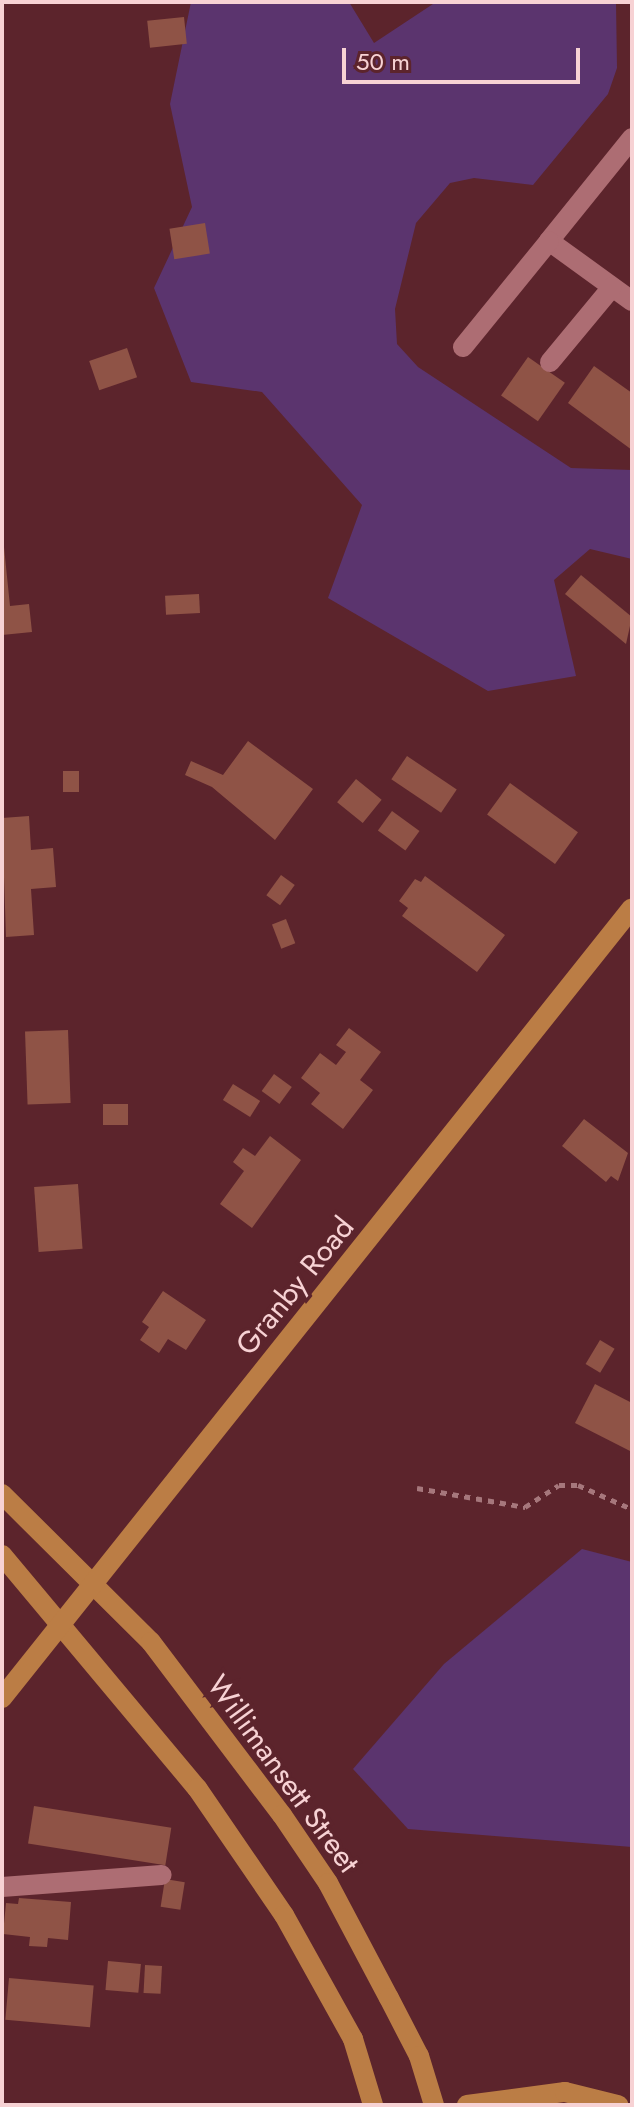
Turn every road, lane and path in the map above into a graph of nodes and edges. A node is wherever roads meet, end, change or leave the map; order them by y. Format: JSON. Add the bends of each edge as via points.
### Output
{"nodes":[{"id":1,"x":632,"y":138,"type":"edge"},
{"id":2,"x":549,"y":241,"type":"junction"},
{"id":3,"x":612,"y":287,"type":"junction"},
{"id":4,"x":632,"y":301,"type":"edge"},
{"id":5,"x":463,"y":347,"type":"dead end"},
{"id":6,"x":550,"y":362,"type":"dead end"},
{"id":7,"x":632,"y":908,"type":"edge"},
{"id":8,"x":417,"y":1488,"type":"dead end"},
{"id":9,"x":2,"y":1494,"type":"edge"},
{"id":10,"x":632,"y":1509,"type":"edge"},
{"id":11,"x":2,"y":1555,"type":"edge"},
{"id":12,"x":93,"y":1587,"type":"junction"},
{"id":13,"x":64,"y":1624,"type":"junction"},
{"id":14,"x":2,"y":1698,"type":"edge"},
{"id":15,"x":162,"y":1875,"type":"dead end"},
{"id":16,"x":2,"y":1887,"type":"edge"},
{"id":17,"x":373,"y":2105,"type":"edge"},
{"id":18,"x":434,"y":2105,"type":"edge"},
{"id":19,"x":467,"y":2105,"type":"edge"},
{"id":20,"x":618,"y":2105,"type":"edge"}],
"edges":[{"from":1,"to":2,"type":"lane"},
{"from":2,"to":3,"type":"lane"},
{"from":2,"to":5,"type":"lane"},
{"from":3,"to":4,"type":"lane"},
{"from":3,"to":6,"type":"lane"},
{"from":7,"to":12,"type":"main road","name":"Granby Road"},
{"from":8,"to":10,"type":"path","via":[[525,1507],[559,1485],[578,1485]]},
{"from":9,"to":12,"type":"main road","name":"Willimansett Street"},
{"from":11,"to":13,"type":"main road"},
{"from":12,"to":13,"type":"main road","name":"Granby Road"},
{"from":12,"to":18,"type":"main road","name":"Willimansett Street","via":[[151,1642],[328,1883],[419,2056]]},
{"from":13,"to":14,"type":"main road","name":"Granby Road"},
{"from":13,"to":17,"type":"main road","via":[[197,1788],[284,1915],[353,2039]]},
{"from":15,"to":16,"type":"lane"},
{"from":19,"to":20,"type":"main road","via":[[565,2092]]}]}
